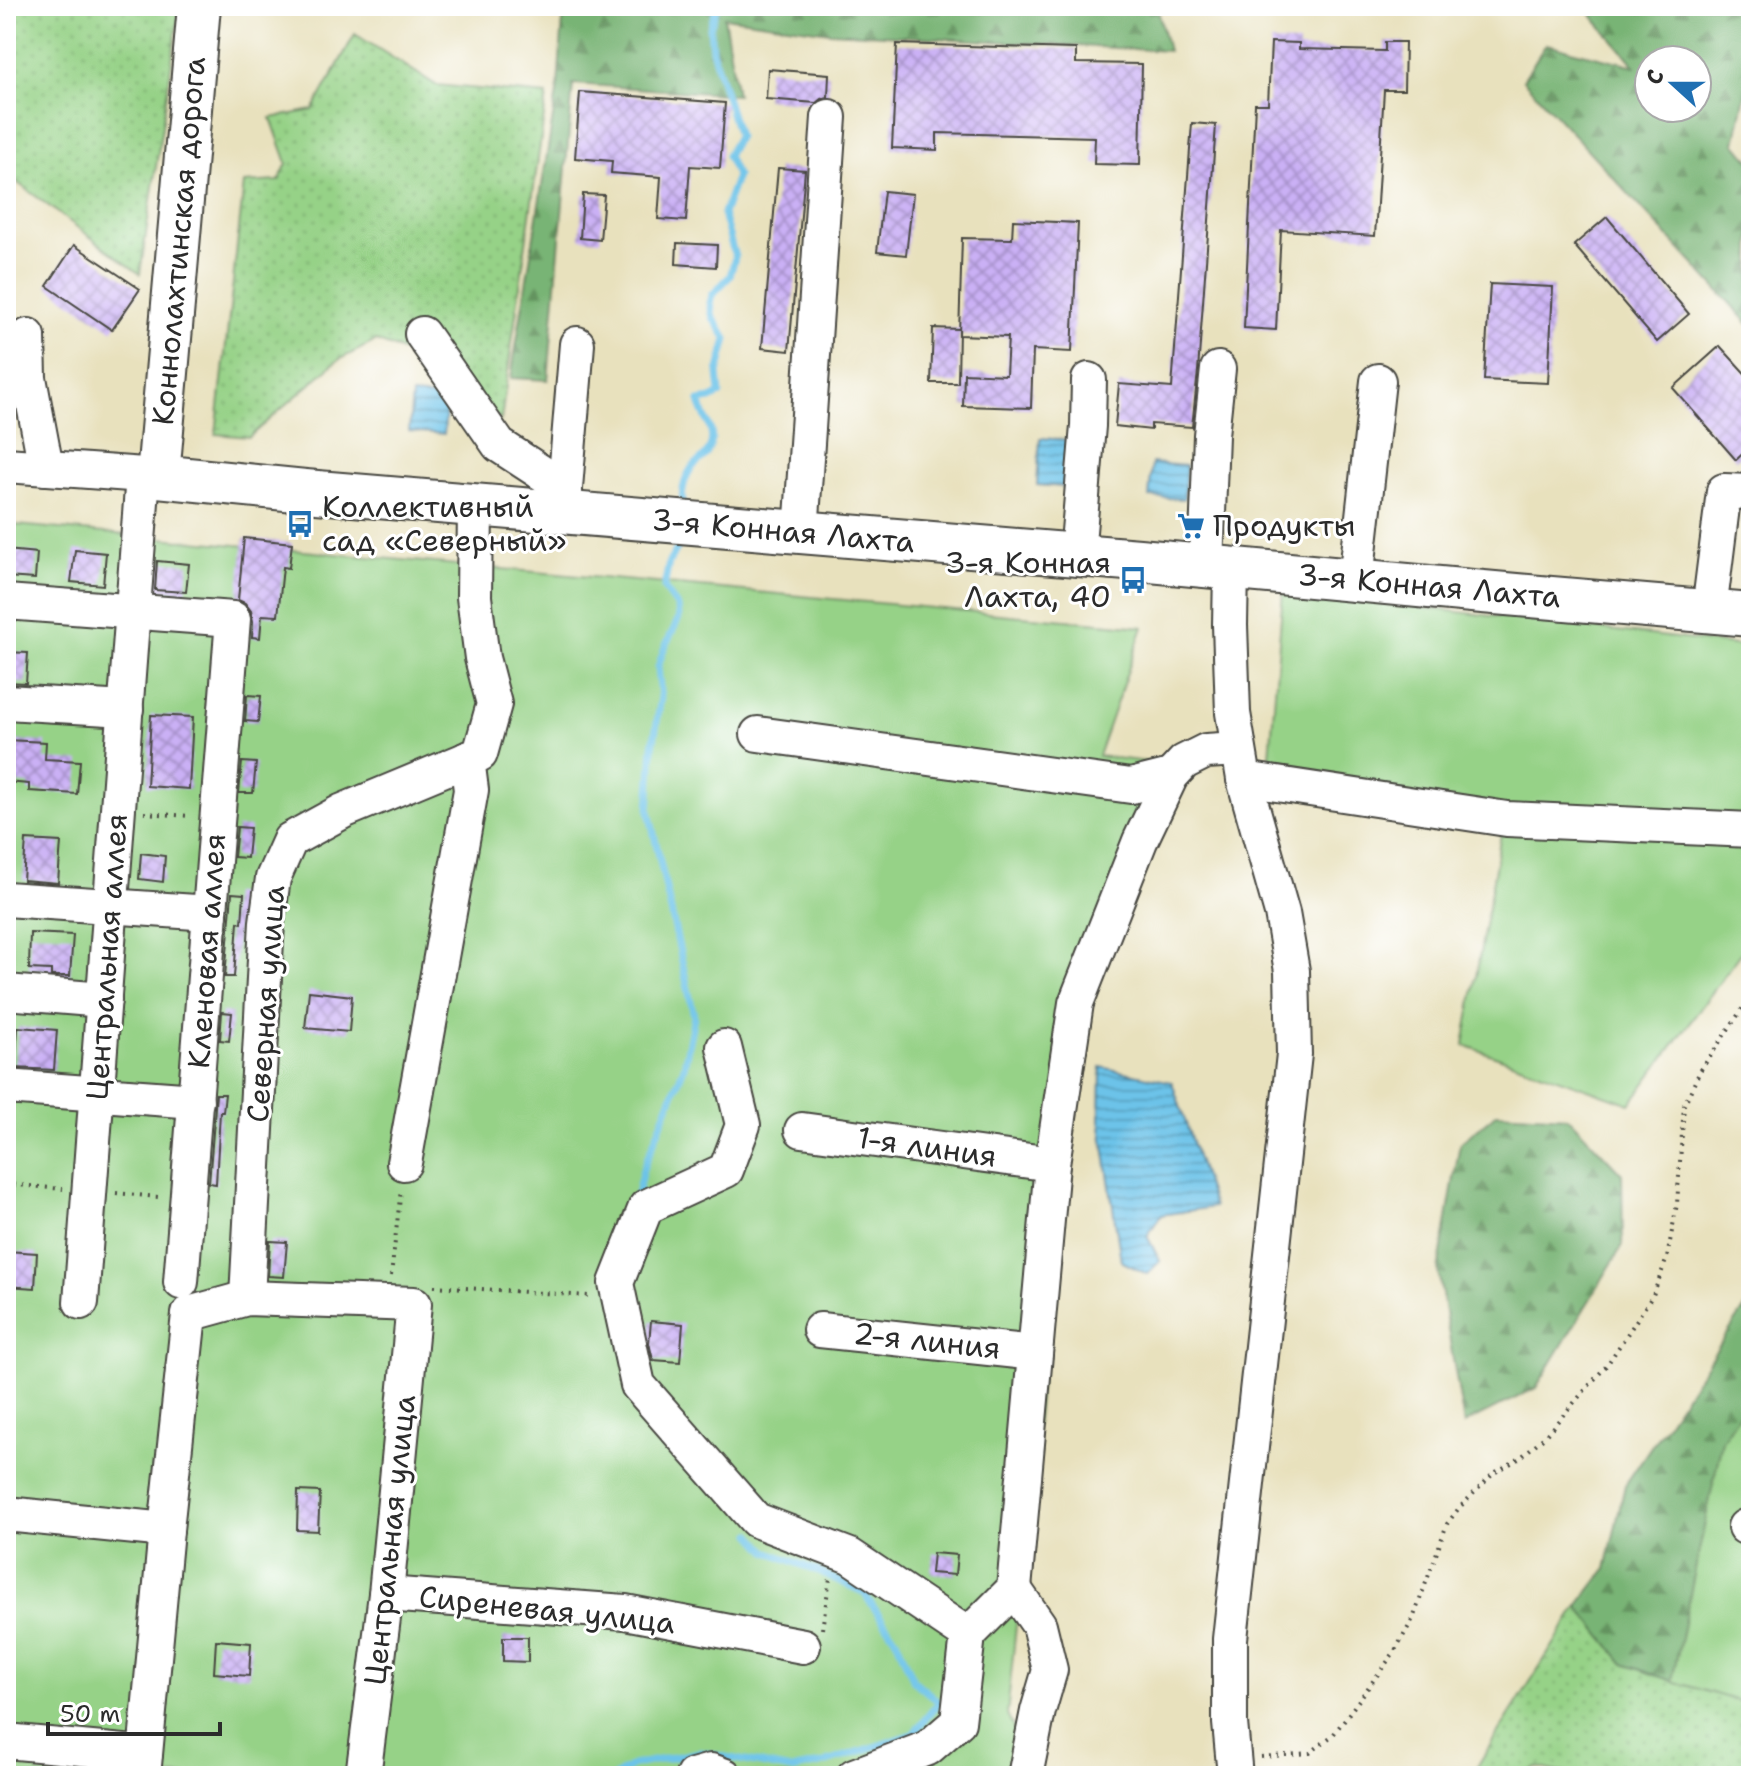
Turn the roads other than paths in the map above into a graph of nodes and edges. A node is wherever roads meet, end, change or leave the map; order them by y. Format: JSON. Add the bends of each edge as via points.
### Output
{"nodes":[{"id":1,"x":199,"y":6,"type":"edge"},
{"id":2,"x":829,"y":117,"type":"dead end"},
{"id":3,"x":422,"y":334,"type":"dead end"},
{"id":4,"x":28,"y":336,"type":"dead end"},
{"id":5,"x":577,"y":344,"type":"dead end"},
{"id":6,"x":1218,"y":369,"type":"dead end"},
{"id":7,"x":1089,"y":380,"type":"dead end"},
{"id":8,"x":1378,"y":381,"type":"dead end"},
{"id":9,"x":6,"y":465,"type":"edge"},
{"id":10,"x":46,"y":468,"type":"junction"},
{"id":11,"x":151,"y":476,"type":"junction"},
{"id":12,"x":1751,"y":492,"type":"edge"},
{"id":13,"x":565,"y":500,"type":"junction"},
{"id":14,"x":475,"y":505,"type":"junction"},
{"id":15,"x":801,"y":533,"type":"junction"},
{"id":16,"x":1077,"y":555,"type":"junction"},
{"id":17,"x":1219,"y":567,"type":"junction"},
{"id":18,"x":1356,"y":580,"type":"junction"},
{"id":19,"x":6,"y":602,"type":"edge"},
{"id":20,"x":1709,"y":611,"type":"junction"},
{"id":21,"x":133,"y":612,"type":"junction"},
{"id":22,"x":1751,"y":615,"type":"edge"},
{"id":23,"x":6,"y":702,"type":"edge"},
{"id":24,"x":126,"y":709,"type":"junction"},
{"id":25,"x":758,"y":734,"type":"dead end"},
{"id":26,"x":467,"y":759,"type":"junction"},
{"id":27,"x":1241,"y":764,"type":"junction"},
{"id":28,"x":1171,"y":776,"type":"junction"},
{"id":29,"x":1751,"y":830,"type":"edge"},
{"id":30,"x":6,"y":899,"type":"edge"},
{"id":31,"x":110,"y":906,"type":"junction"},
{"id":32,"x":210,"y":913,"type":"junction"},
{"id":33,"x":6,"y":992,"type":"edge"},
{"id":34,"x":104,"y":1000,"type":"junction"},
{"id":35,"x":724,"y":1047,"type":"dead end"},
{"id":36,"x":6,"y":1087,"type":"edge"},
{"id":37,"x":96,"y":1094,"type":"junction"},
{"id":38,"x":196,"y":1101,"type":"junction"},
{"id":39,"x":802,"y":1130,"type":"dead end"},
{"id":40,"x":404,"y":1163,"type":"road end"},
{"id":41,"x":1052,"y":1164,"type":"junction"},
{"id":42,"x":181,"y":1282,"type":"dead end"},
{"id":43,"x":247,"y":1298,"type":"junction"},
{"id":44,"x":81,"y":1302,"type":"dead end"},
{"id":45,"x":820,"y":1330,"type":"dead end"},
{"id":46,"x":1035,"y":1353,"type":"junction"},
{"id":47,"x":6,"y":1514,"type":"edge"},
{"id":48,"x":166,"y":1530,"type":"junction"},
{"id":49,"x":1014,"y":1589,"type":"junction"},
{"id":50,"x":386,"y":1594,"type":"junction"},
{"id":51,"x":968,"y":1635,"type":"junction"},
{"id":52,"x":803,"y":1646,"type":"dead end"},
{"id":53,"x":6,"y":1741,"type":"edge"},
{"id":54,"x":144,"y":1765,"type":"edge"},
{"id":55,"x":1233,"y":1768,"type":"edge"},
{"id":56,"x":363,"y":1776,"type":"edge"},
{"id":57,"x":693,"y":1776,"type":"edge"},
{"id":58,"x":725,"y":1776,"type":"edge"},
{"id":59,"x":854,"y":1776,"type":"edge"},
{"id":60,"x":1025,"y":1776,"type":"edge"}],
"edges":[{"from":1,"to":11,"type":"main road","name":"Коннолахтинская дорога"},
{"from":2,"to":15,"type":"street"},
{"from":3,"to":13,"type":"street","via":[[499,445]]},
{"from":4,"to":10,"type":"street","via":[[29,378]]},
{"from":5,"to":13,"type":"street"},
{"from":6,"to":17,"type":"street","via":[[1211,435]]},
{"from":7,"to":16,"type":"street"},
{"from":8,"to":18,"type":"street"},
{"from":9,"to":10,"type":"street","name":"3-я Конная Лахта"},
{"from":10,"to":11,"type":"street","name":"3-я Конная Лахта"},
{"from":11,"to":14,"type":"main road","name":"3-я Конная Лахта"},
{"from":11,"to":21,"type":"street","name":"Центральная аллея"},
{"from":12,"to":20,"type":"street","via":[[1724,491]]},
{"from":13,"to":14,"type":"main road","name":"3-я Конная Лахта"},
{"from":13,"to":15,"type":"main road","name":"3-я Конная Лахта","via":[[678,522]]},
{"from":14,"to":26,"type":"street","via":[[474,597],[494,704],[480,754]]},
{"from":15,"to":16,"type":"main road","name":"3-я Конная Лахта"},
{"from":16,"to":17,"type":"main road","name":"3-я Конная Лахта"},
{"from":17,"to":18,"type":"main road","name":"3-я Конная Лахта"},
{"from":17,"to":27,"type":"street","via":[[1230,625]]},
{"from":18,"to":20,"type":"main road","name":"3-я Конная Лахта"},
{"from":19,"to":21,"type":"street"},
{"from":20,"to":22,"type":"main road","name":"3-я Конная Лахта"},
{"from":21,"to":24,"type":"street","name":"Центральная аллея"},
{"from":21,"to":32,"type":"street","name":"Кленовая аллея","via":[[233,619]]},
{"from":23,"to":24,"type":"street"},
{"from":24,"to":31,"type":"street","name":"Центральная аллея"},
{"from":25,"to":28,"type":"street","via":[[1131,786]]},
{"from":26,"to":40,"type":"street","via":[[471,790]]},
{"from":26,"to":43,"type":"street","name":"Северная улица","via":[[343,811],[290,840],[273,878]]},
{"from":27,"to":28,"type":"street","via":[[1206,751]]},
{"from":27,"to":29,"type":"street","via":[[1507,819]]},
{"from":27,"to":55,"type":"street","via":[[1282,913],[1292,971],[1294,1054],[1230,1639]]},
{"from":28,"to":41,"type":"street","via":[[1076,1003]]},
{"from":30,"to":31,"type":"street"},
{"from":31,"to":32,"type":"street"},
{"from":31,"to":34,"type":"street","name":"Центральная аллея"},
{"from":32,"to":38,"type":"street","name":"Кленовая аллея"},
{"from":33,"to":34,"type":"street"},
{"from":34,"to":37,"type":"street","name":"Центральная аллея"},
{"from":35,"to":51,"type":"street","via":[[743,1125],[726,1170],[646,1207],[616,1283],[638,1385],[756,1520],[850,1556]]},
{"from":36,"to":37,"type":"street"},
{"from":37,"to":38,"type":"street"},
{"from":37,"to":44,"type":"street","name":"Центральная аллея"},
{"from":38,"to":42,"type":"street","name":"Кленовая аллея"},
{"from":39,"to":41,"type":"street","name":"1-я линия"},
{"from":41,"to":46,"type":"street"},
{"from":43,"to":48,"type":"street","via":[[189,1314]]},
{"from":43,"to":50,"type":"street","name":"Центральная улица","via":[[401,1304]]},
{"from":45,"to":46,"type":"street","name":"2-я линия"},
{"from":46,"to":49,"type":"street"},
{"from":47,"to":48,"type":"street"},
{"from":48,"to":54,"type":"street"},
{"from":49,"to":51,"type":"street"},
{"from":49,"to":60,"type":"street","via":[[1039,1625],[1050,1670]]},
{"from":50,"to":52,"type":"street","name":"Сиреневая улица","via":[[625,1612]]},
{"from":50,"to":56,"type":"street","name":"Центральная улица"},
{"from":51,"to":59,"type":"street","via":[[958,1722],[928,1748]]},
{"from":53,"to":54,"type":"street"},
{"from":57,"to":58,"type":"street","via":[[711,1771]]}]}
